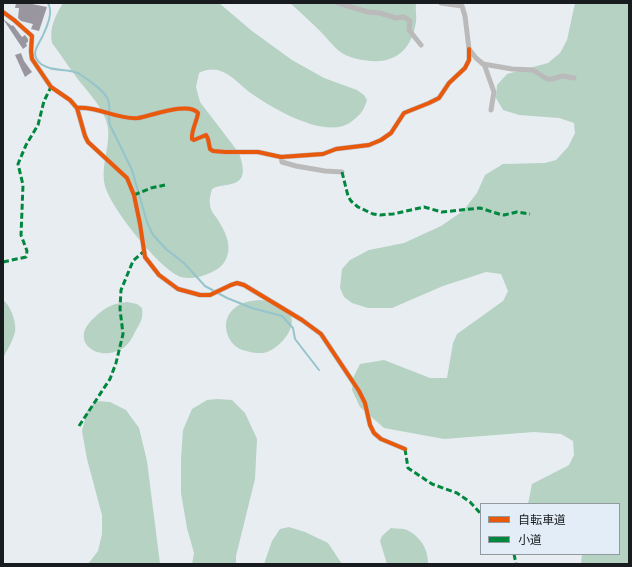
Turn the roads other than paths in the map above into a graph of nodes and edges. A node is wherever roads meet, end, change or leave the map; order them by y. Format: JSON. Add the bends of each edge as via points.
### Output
{"nodes":[{"id":1,"x":338,"y":3,"type":"edge"},
{"id":2,"x":441,"y":3,"type":"edge"},
{"id":3,"x":3,"y":12,"type":"edge"},
{"id":4,"x":421,"y":45,"type":"dead end"},
{"id":5,"x":470,"y":49,"type":"junction"},
{"id":6,"x":484,"y":64,"type":"junction"},
{"id":7,"x":574,"y":78,"type":"dead end"},
{"id":8,"x":77,"y":108,"type":"junction"},
{"id":9,"x":492,"y":110,"type":"dead end"},
{"id":10,"x":281,"y":157,"type":"junction"},
{"id":11,"x":342,"y":172,"type":"dead end"},
{"id":12,"x":405,"y":449,"type":"dead end"}],
"edges":[{"from":1,"to":4,"type":"street","via":[[396,18],[404,17],[410,21],[409,30]]},
{"from":2,"to":5,"type":"street","via":[[462,6],[464,9]]},
{"from":3,"to":8,"type":"street","via":[[32,36],[32,59],[51,87]]},
{"from":5,"to":6,"type":"street"},
{"from":5,"to":10,"type":"street","via":[[465,68],[439,98],[404,113],[391,134],[381,140],[370,145],[336,149],[323,154]]},
{"from":6,"to":7,"type":"street","via":[[533,70],[547,79],[562,76]]},
{"from":6,"to":9,"type":"street","via":[[494,92]]},
{"from":8,"to":10,"type":"street","via":[[132,118],[172,109],[195,110],[198,112],[192,139],[206,134],[213,151],[258,152]]},
{"from":8,"to":12,"type":"street","via":[[88,142],[123,172],[130,184],[144,252],[148,262],[159,275],[178,289],[200,295],[210,295],[237,283],[244,284],[302,320],[321,334],[359,391],[374,433],[390,444]]},
{"from":10,"to":11,"type":"street","via":[[282,162],[296,166]]}]}
